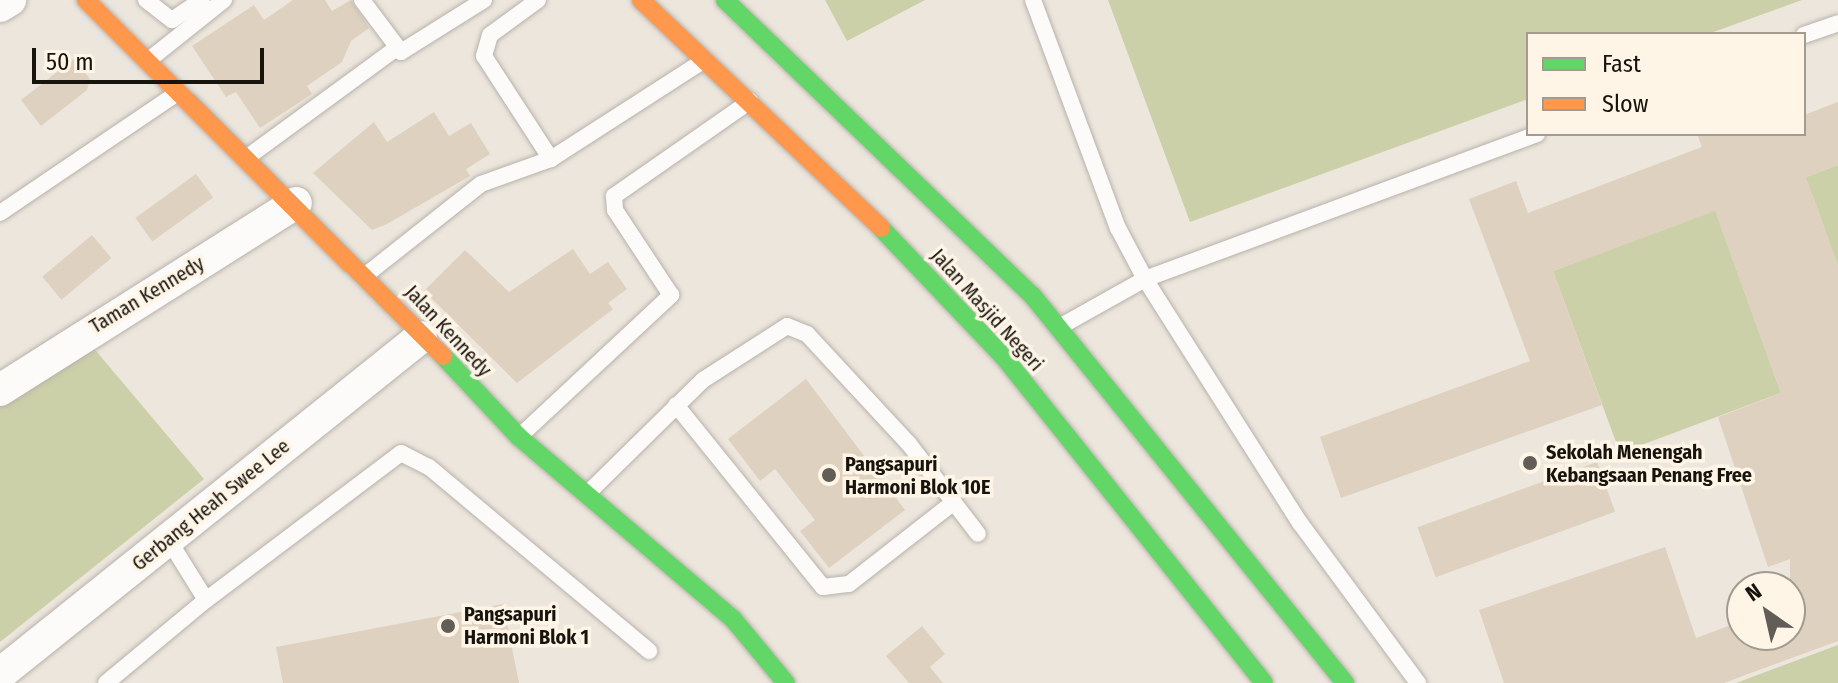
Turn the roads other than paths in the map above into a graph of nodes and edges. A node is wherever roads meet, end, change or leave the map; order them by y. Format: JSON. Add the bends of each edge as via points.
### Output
{"nodes":[{"id":1,"x":10,"y":0,"type":"edge"},
{"id":2,"x":86,"y":0,"type":"edge"},
{"id":3,"x":146,"y":0,"type":"edge"},
{"id":4,"x":202,"y":0,"type":"edge"},
{"id":5,"x":224,"y":0,"type":"edge"},
{"id":6,"x":362,"y":0,"type":"edge"},
{"id":7,"x":484,"y":0,"type":"edge"},
{"id":8,"x":538,"y":0,"type":"edge"},
{"id":9,"x":641,"y":0,"type":"edge"},
{"id":10,"x":725,"y":0,"type":"edge"},
{"id":11,"x":1033,"y":0,"type":"edge"},
{"id":12,"x":0,"y":6,"type":"edge"},
{"id":13,"x":1838,"y":23,"type":"edge"},
{"id":14,"x":1806,"y":34,"type":"edge"},
{"id":15,"x":395,"y":49,"type":"junction"},
{"id":16,"x":708,"y":58,"type":"junction"},
{"id":17,"x":148,"y":61,"type":"junction"},
{"id":18,"x":180,"y":91,"type":"junction"},
{"id":19,"x":754,"y":98,"type":"junction"},
{"id":20,"x":1532,"y":136,"type":"edge"},
{"id":21,"x":247,"y":157,"type":"junction"},
{"id":22,"x":551,"y":159,"type":"junction"},
{"id":23,"x":296,"y":203,"type":"junction"},
{"id":24,"x":0,"y":213,"type":"edge"},
{"id":25,"x":366,"y":275,"type":"junction"},
{"id":26,"x":1145,"y":279,"type":"junction"},
{"id":27,"x":1060,"y":327,"type":"junction"},
{"id":28,"x":421,"y":337,"type":"junction"},
{"id":29,"x":0,"y":390,"type":"edge"},
{"id":30,"x":676,"y":405,"type":"junction"},
{"id":31,"x":519,"y":437,"type":"junction"},
{"id":32,"x":585,"y":496,"type":"junction"},
{"id":33,"x":954,"y":502,"type":"junction"},
{"id":34,"x":978,"y":534,"type":"dead end"},
{"id":35,"x":168,"y":539,"type":"junction"},
{"id":36,"x":206,"y":600,"type":"junction"},
{"id":37,"x":649,"y":651,"type":"dead end"},
{"id":38,"x":0,"y":674,"type":"edge"},
{"id":39,"x":106,"y":683,"type":"edge"},
{"id":40,"x":786,"y":683,"type":"edge"},
{"id":41,"x":1264,"y":683,"type":"edge"},
{"id":42,"x":1345,"y":683,"type":"edge"},
{"id":43,"x":1418,"y":683,"type":"edge"}],
"edges":[{"from":1,"to":12,"type":"street"},
{"from":2,"to":17,"type":"main road","name":"Jalan Kennedy"},
{"from":3,"to":4,"type":"lane","via":[[172,20]]},
{"from":5,"to":17,"type":"lane"},
{"from":6,"to":15,"type":"lane"},
{"from":7,"to":15,"type":"lane","via":[[412,51]]},
{"from":8,"to":22,"type":"lane","via":[[490,35],[484,56]]},
{"from":9,"to":16,"type":"main road","name":"Jalan Masjid Negeri"},
{"from":10,"to":27,"type":"main road","name":"Jalan Masjid Negeri","via":[[846,110]]},
{"from":11,"to":26,"type":"lane","via":[[1118,228]]},
{"from":13,"to":14,"type":"lane"},
{"from":15,"to":21,"type":"lane"},
{"from":16,"to":19,"type":"main road","name":"Jalan Masjid Negeri"},
{"from":16,"to":22,"type":"lane"},
{"from":17,"to":18,"type":"main road","name":"Jalan Kennedy"},
{"from":18,"to":21,"type":"main road","name":"Jalan Kennedy"},
{"from":18,"to":24,"type":"lane"},
{"from":19,"to":31,"type":"lane","via":[[614,196],[615,210],[671,295]]},
{"from":19,"to":41,"type":"main road","name":"Jalan Masjid Negeri","via":[[1003,356]]},
{"from":20,"to":26,"type":"lane"},
{"from":21,"to":23,"type":"main road","name":"Jalan Kennedy"},
{"from":22,"to":25,"type":"lane","via":[[481,184]]},
{"from":23,"to":25,"type":"main road","name":"Jalan Kennedy"},
{"from":23,"to":29,"type":"street","name":"Taman Kennedy"},
{"from":25,"to":28,"type":"main road","name":"Jalan Kennedy"},
{"from":26,"to":27,"type":"lane"},
{"from":26,"to":43,"type":"lane","via":[[1300,523]]},
{"from":27,"to":42,"type":"main road","name":"Jalan Masjid Negeri"},
{"from":28,"to":31,"type":"main road","name":"Jalan Kennedy"},
{"from":28,"to":35,"type":"street","name":"Gerbang Heah Swee Lee"},
{"from":30,"to":32,"type":"lane"},
{"from":30,"to":33,"type":"lane","via":[[776,330],[798,328]]},
{"from":30,"to":33,"type":"lane","via":[[823,587],[849,584]]},
{"from":31,"to":32,"type":"main road","name":"Jalan Kennedy"},
{"from":32,"to":40,"type":"main road","name":"Jalan Kennedy","via":[[733,619]]},
{"from":33,"to":34,"type":"lane"},
{"from":35,"to":36,"type":"lane"},
{"from":35,"to":38,"type":"street","name":"Gerbang Heah Swee Lee"},
{"from":36,"to":37,"type":"lane","via":[[401,453],[422,461]]},
{"from":36,"to":39,"type":"lane"}]}
